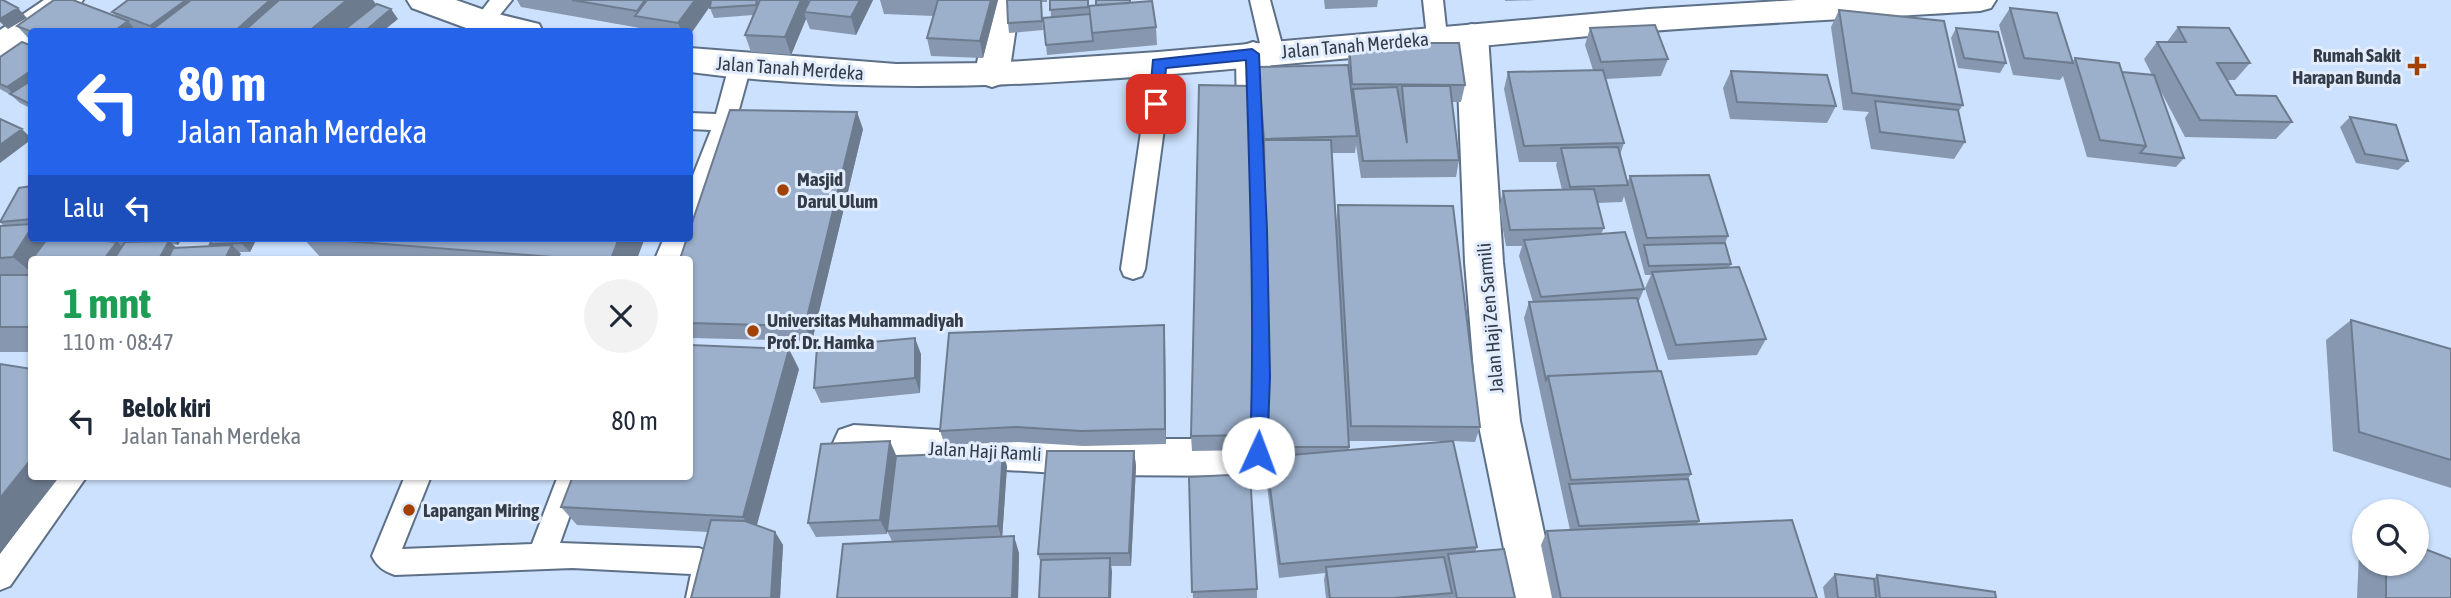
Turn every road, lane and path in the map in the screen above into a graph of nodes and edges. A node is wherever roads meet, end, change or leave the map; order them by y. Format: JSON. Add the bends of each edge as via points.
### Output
{"nodes":[{"id":1,"x":67,"y":0,"type":"edge"},
{"id":2,"x":1004,"y":0,"type":"edge"},
{"id":3,"x":1260,"y":0,"type":"edge"},
{"id":4,"x":1433,"y":0,"type":"edge"},
{"id":5,"x":1980,"y":0,"type":"edge"},
{"id":6,"x":1883,"y":3,"type":"edge"},
{"id":7,"x":463,"y":6,"type":"edge"},
{"id":8,"x":517,"y":28,"type":"edge"},
{"id":9,"x":1455,"y":36,"type":"junction"},
{"id":10,"x":0,"y":47,"type":"edge"},
{"id":11,"x":1263,"y":53,"type":"junction"},
{"id":12,"x":693,"y":60,"type":"edge"},
{"id":13,"x":1158,"y":64,"type":"junction"},
{"id":14,"x":740,"y":66,"type":"junction"},
{"id":15,"x":992,"y":75,"type":"junction"},
{"id":16,"x":693,"y":121,"type":"edge"},
{"id":17,"x":724,"y":123,"type":"junction"},
{"id":18,"x":693,"y":201,"type":"edge"},
{"id":19,"x":1133,"y":269,"type":"dead end"},
{"id":20,"x":854,"y":443,"type":"edge"},
{"id":21,"x":71,"y":480,"type":"edge"},
{"id":22,"x":416,"y":480,"type":"edge"},
{"id":23,"x":570,"y":480,"type":"edge"},
{"id":24,"x":541,"y":556,"type":"junction"},
{"id":25,"x":0,"y":577,"type":"edge"},
{"id":26,"x":701,"y":598,"type":"edge"},
{"id":27,"x":1536,"y":598,"type":"edge"}],
"edges":[{"from":1,"to":10,"type":"street"},
{"from":2,"to":15,"type":"street"},
{"from":3,"to":11,"type":"lane"},
{"from":4,"to":9,"type":"lane"},
{"from":5,"to":6,"type":"street","name":"Jalan Tanah Merdeka"},
{"from":6,"to":9,"type":"street","name":"Jalan Tanah Merdeka"},
{"from":7,"to":8,"type":"street"},
{"from":9,"to":11,"type":"street","name":"Jalan Tanah Merdeka"},
{"from":9,"to":27,"type":"street","name":"Jalan Haji Zen Sarmili","via":[[1499,421]]},
{"from":11,"to":13,"type":"street","name":"Jalan Tanah Merdeka"},
{"from":11,"to":20,"type":"street","name":"Jalan Haji Ramli","via":[[1261,377],[1256,458],[1091,457]]},
{"from":12,"to":14,"type":"street","name":"Jalan Tanah Merdeka"},
{"from":13,"to":15,"type":"street","name":"Jalan Tanah Merdeka"},
{"from":13,"to":19,"type":"lane","via":[[1160,77]]},
{"from":14,"to":15,"type":"street","name":"Jalan Tanah Merdeka","via":[[896,76]]},
{"from":14,"to":17,"type":"lane"},
{"from":16,"to":17,"type":"lane"},
{"from":17,"to":18,"type":"lane"},
{"from":21,"to":25,"type":"lane"},
{"from":22,"to":24,"type":"lane","via":[[386,555],[396,562]]},
{"from":23,"to":24,"type":"lane"},
{"from":24,"to":26,"type":"lane","via":[[699,561],[705,573]]}]}
